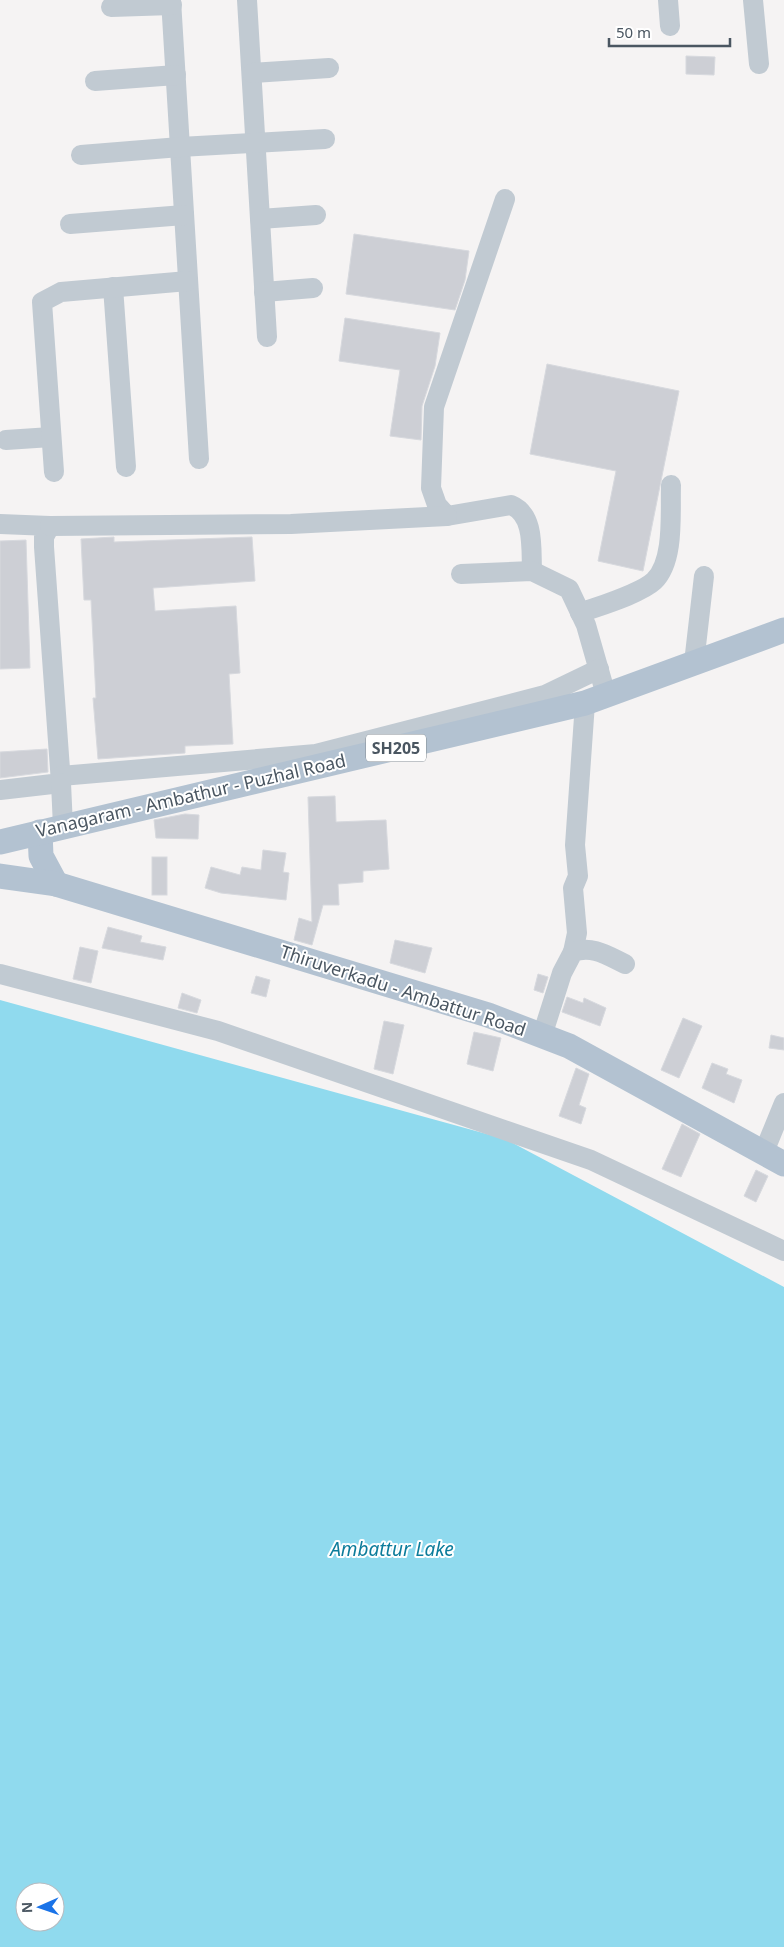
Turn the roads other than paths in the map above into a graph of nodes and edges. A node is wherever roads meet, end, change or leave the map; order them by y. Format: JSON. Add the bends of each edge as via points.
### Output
{"nodes":[{"id":1,"x":247,"y":0,"type":"edge"},
{"id":2,"x":668,"y":0,"type":"edge"},
{"id":3,"x":753,"y":0,"type":"edge"},
{"id":4,"x":171,"y":3,"type":"edge"},
{"id":5,"x":111,"y":7,"type":"dead end"},
{"id":6,"x":670,"y":26,"type":"dead end"},
{"id":7,"x":759,"y":64,"type":"dead end"},
{"id":8,"x":329,"y":68,"type":"dead end"},
{"id":9,"x":252,"y":73,"type":"junction"},
{"id":10,"x":176,"y":75,"type":"junction"},
{"id":11,"x":95,"y":82,"type":"dead end"},
{"id":12,"x":326,"y":139,"type":"dead end"},
{"id":13,"x":256,"y":142,"type":"junction"},
{"id":14,"x":180,"y":147,"type":"junction"},
{"id":15,"x":80,"y":155,"type":"dead end"},
{"id":16,"x":505,"y":199,"type":"dead end"},
{"id":17,"x":184,"y":215,"type":"junction"},
{"id":18,"x":316,"y":215,"type":"dead end"},
{"id":19,"x":260,"y":219,"type":"junction"},
{"id":20,"x":70,"y":224,"type":"dead end"},
{"id":21,"x":188,"y":281,"type":"junction"},
{"id":22,"x":113,"y":287,"type":"junction"},
{"id":23,"x":313,"y":288,"type":"dead end"},
{"id":24,"x":264,"y":292,"type":"junction"},
{"id":25,"x":267,"y":337,"type":"dead end"},
{"id":26,"x":51,"y":437,"type":"junction"},
{"id":27,"x":6,"y":440,"type":"dead end"},
{"id":28,"x":199,"y":459,"type":"dead end"},
{"id":29,"x":126,"y":467,"type":"dead end"},
{"id":30,"x":54,"y":472,"type":"dead end"},
{"id":31,"x":670,"y":485,"type":"dead end"},
{"id":32,"x":448,"y":516,"type":"junction"},
{"id":33,"x":0,"y":524,"type":"edge"},
{"id":34,"x":50,"y":526,"type":"junction"},
{"id":35,"x":532,"y":571,"type":"junction"},
{"id":36,"x":461,"y":574,"type":"dead end"},
{"id":37,"x":704,"y":576,"type":"dead end"},
{"id":38,"x":580,"y":613,"type":"junction"},
{"id":39,"x":784,"y":630,"type":"edge"},
{"id":40,"x":694,"y":663,"type":"junction"},
{"id":41,"x":599,"y":669,"type":"junction"},
{"id":42,"x":595,"y":699,"type":"junction"},
{"id":43,"x":61,"y":780,"type":"junction"},
{"id":44,"x":0,"y":790,"type":"edge"},
{"id":45,"x":52,"y":830,"type":"junction"},
{"id":46,"x":0,"y":842,"type":"edge"},
{"id":47,"x":0,"y":876,"type":"edge"},
{"id":48,"x":56,"y":884,"type":"junction"},
{"id":49,"x":573,"y":952,"type":"junction"},
{"id":50,"x":625,"y":964,"type":"dead end"},
{"id":51,"x":0,"y":974,"type":"edge"},
{"id":52,"x":542,"y":1036,"type":"junction"},
{"id":53,"x":784,"y":1103,"type":"edge"},
{"id":54,"x":774,"y":1158,"type":"edge"},
{"id":55,"x":784,"y":1251,"type":"edge"}],
"edges":[{"from":1,"to":9,"type":"street"},
{"from":2,"to":6,"type":"street"},
{"from":3,"to":7,"type":"street"},
{"from":4,"to":5,"type":"street"},
{"from":4,"to":10,"type":"street"},
{"from":8,"to":9,"type":"street"},
{"from":9,"to":13,"type":"street"},
{"from":10,"to":11,"type":"street"},
{"from":10,"to":14,"type":"street"},
{"from":12,"to":13,"type":"street"},
{"from":13,"to":14,"type":"street"},
{"from":13,"to":19,"type":"street"},
{"from":14,"to":15,"type":"street"},
{"from":14,"to":17,"type":"street"},
{"from":16,"to":32,"type":"street","via":[[434,407],[431,488],[437,506]]},
{"from":17,"to":20,"type":"street"},
{"from":17,"to":21,"type":"street"},
{"from":18,"to":19,"type":"street"},
{"from":19,"to":24,"type":"street"},
{"from":21,"to":22,"type":"street"},
{"from":21,"to":28,"type":"street"},
{"from":22,"to":26,"type":"street","via":[[61,292],[42,302]]},
{"from":22,"to":29,"type":"street"},
{"from":23,"to":24,"type":"street"},
{"from":24,"to":25,"type":"street"},
{"from":26,"to":27,"type":"street"},
{"from":26,"to":30,"type":"street"},
{"from":31,"to":38,"type":"street","via":[[668,552],[662,570],[653,582],[638,590]]},
{"from":32,"to":34,"type":"street","via":[[291,524]]},
{"from":32,"to":35,"type":"street","via":[[511,505],[520,509],[528,522]]},
{"from":33,"to":34,"type":"street"},
{"from":34,"to":43,"type":"street","via":[[44,537],[44,547]]},
{"from":35,"to":36,"type":"street"},
{"from":35,"to":38,"type":"street","via":[[568,589]]},
{"from":37,"to":40,"type":"street"},
{"from":38,"to":41,"type":"street"},
{"from":39,"to":40,"type":"main road","name":"Vanagaram - Ambathur - Puzhal Road","number":"SH205"},
{"from":40,"to":42,"type":"main road","name":"Vanagaram - Ambathur - Puzhal Road","number":"SH205"},
{"from":41,"to":42,"type":"street"},
{"from":41,"to":43,"type":"street","via":[[545,695],[316,754]]},
{"from":42,"to":45,"type":"main road","name":"Vanagaram - Ambathur - Puzhal Road","number":"SH205"},
{"from":42,"to":49,"type":"street","via":[[575,845],[578,876],[572,888],[577,933]]},
{"from":43,"to":44,"type":"street"},
{"from":43,"to":45,"type":"street"},
{"from":45,"to":46,"type":"main road","name":"Vanagaram - Ambathur - Puzhal Road","number":"SH205"},
{"from":45,"to":48,"type":"main road","via":[[40,856]]},
{"from":47,"to":48,"type":"main road","name":"Thiruverkadu - Ambattur Road"},
{"from":48,"to":52,"type":"main road","name":"Thiruverkadu - Ambattur Road","via":[[488,1015]]},
{"from":49,"to":50,"type":"street","via":[[594,950]]},
{"from":49,"to":52,"type":"street","via":[[562,973]]},
{"from":51,"to":55,"type":"street","via":[[218,1031],[591,1160]]},
{"from":52,"to":54,"type":"main road","name":"Thiruverkadu - Ambattur Road","via":[[569,1046]]},
{"from":53,"to":54,"type":"street"}]}
